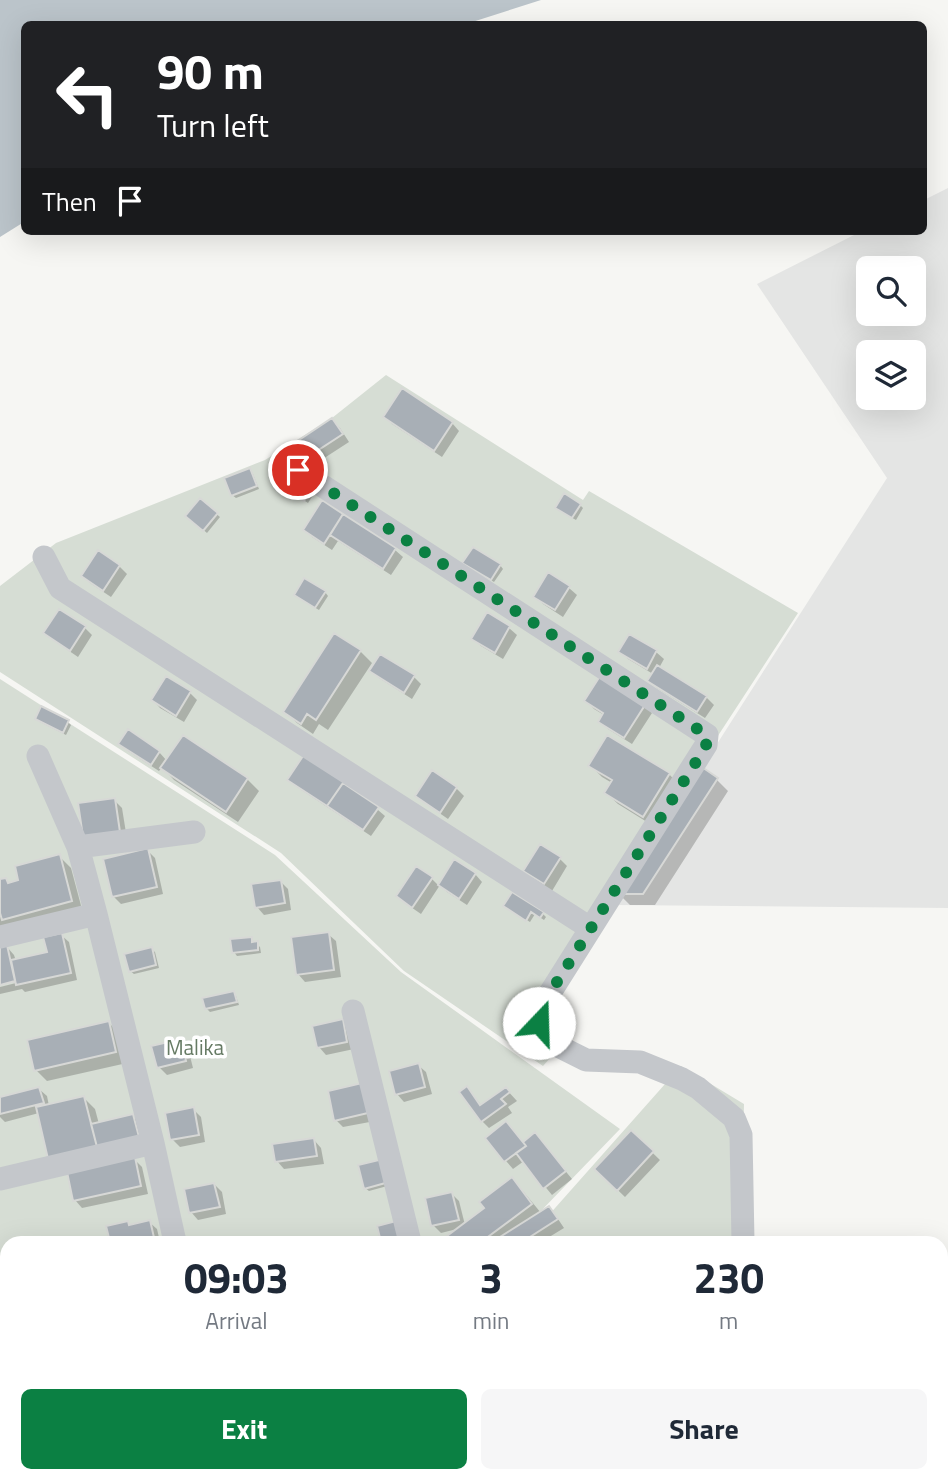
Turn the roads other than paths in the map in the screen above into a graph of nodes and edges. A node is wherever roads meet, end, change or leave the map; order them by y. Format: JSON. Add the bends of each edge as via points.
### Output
{"nodes":[{"id":1,"x":298,"y":470,"type":"dead end"},
{"id":2,"x":44,"y":557,"type":"dead end"},
{"id":3,"x":38,"y":756,"type":"dead end"},
{"id":4,"x":194,"y":832,"type":"dead end"},
{"id":5,"x":78,"y":847,"type":"junction"},
{"id":6,"x":96,"y":914,"type":"junction"},
{"id":7,"x":590,"y":928,"type":"junction"},
{"id":8,"x":0,"y":937,"type":"edge"},
{"id":9,"x":353,"y":1012,"type":"dead end"},
{"id":10,"x":153,"y":1143,"type":"junction"},
{"id":11,"x":0,"y":1179,"type":"edge"},
{"id":12,"x":174,"y":1236,"type":"edge"},
{"id":13,"x":409,"y":1236,"type":"edge"},
{"id":14,"x":743,"y":1236,"type":"edge"}],
"edges":[{"from":1,"to":7,"type":"street","via":[[707,735],[706,746]]},
{"from":2,"to":7,"type":"street","via":[[60,588]]},
{"from":3,"to":5,"type":"street"},
{"from":4,"to":5,"type":"street"},
{"from":5,"to":6,"type":"street"},
{"from":6,"to":8,"type":"street"},
{"from":6,"to":10,"type":"street"},
{"from":7,"to":14,"type":"street","via":[[540,1009],[539,1023],[560,1047],[586,1060],[640,1062],[698,1088],[734,1118],[741,1135]]},
{"from":9,"to":13,"type":"street"},
{"from":10,"to":11,"type":"street"},
{"from":10,"to":12,"type":"street"}]}
